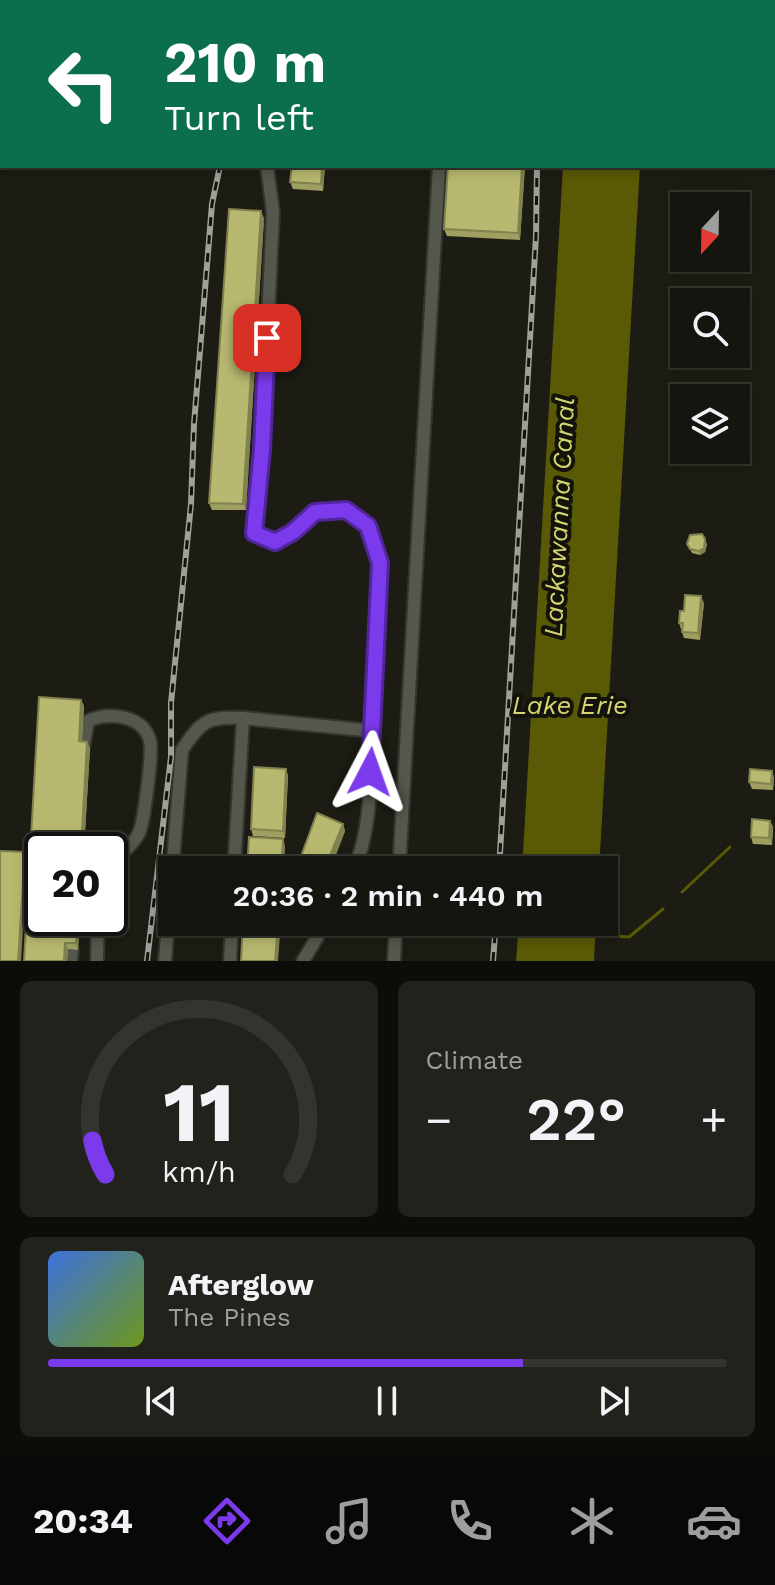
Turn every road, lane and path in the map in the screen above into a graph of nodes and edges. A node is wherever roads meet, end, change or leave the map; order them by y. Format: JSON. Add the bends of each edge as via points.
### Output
{"nodes":[{"id":1,"x":267,"y":168,"type":"edge"},
{"id":2,"x":439,"y":168,"type":"edge"},
{"id":3,"x":243,"y":718,"type":"junction"},
{"id":4,"x":373,"y":731,"type":"junction"},
{"id":5,"x":83,"y":748,"type":"edge"},
{"id":6,"x":128,"y":845,"type":"edge"},
{"id":7,"x":235,"y":856,"type":"edge"},
{"id":8,"x":360,"y":856,"type":"edge"},
{"id":9,"x":400,"y":856,"type":"edge"},
{"id":10,"x":98,"y":936,"type":"edge"},
{"id":11,"x":231,"y":936,"type":"edge"},
{"id":12,"x":318,"y":936,"type":"edge"},
{"id":13,"x":395,"y":936,"type":"edge"},
{"id":14,"x":97,"y":961,"type":"edge"},
{"id":15,"x":165,"y":961,"type":"edge"},
{"id":16,"x":230,"y":961,"type":"edge"},
{"id":17,"x":303,"y":961,"type":"edge"},
{"id":18,"x":394,"y":961,"type":"edge"}],
"edges":[{"from":1,"to":4,"type":"lane","via":[[273,212],[254,533],[275,542],[315,512],[346,510],[368,526],[380,563]]},
{"from":2,"to":9,"type":"lane"},
{"from":3,"to":4,"type":"lane"},
{"from":3,"to":7,"type":"lane"},
{"from":3,"to":15,"type":"lane","via":[[221,717],[197,726],[182,750]]},
{"from":4,"to":8,"type":"lane"},
{"from":5,"to":6,"type":"lane","via":[[88,721],[119,714],[141,727],[150,741],[145,811],[139,833]]},
{"from":10,"to":14,"type":"lane"},
{"from":11,"to":16,"type":"lane"},
{"from":12,"to":17,"type":"lane"},
{"from":13,"to":18,"type":"lane"}]}
